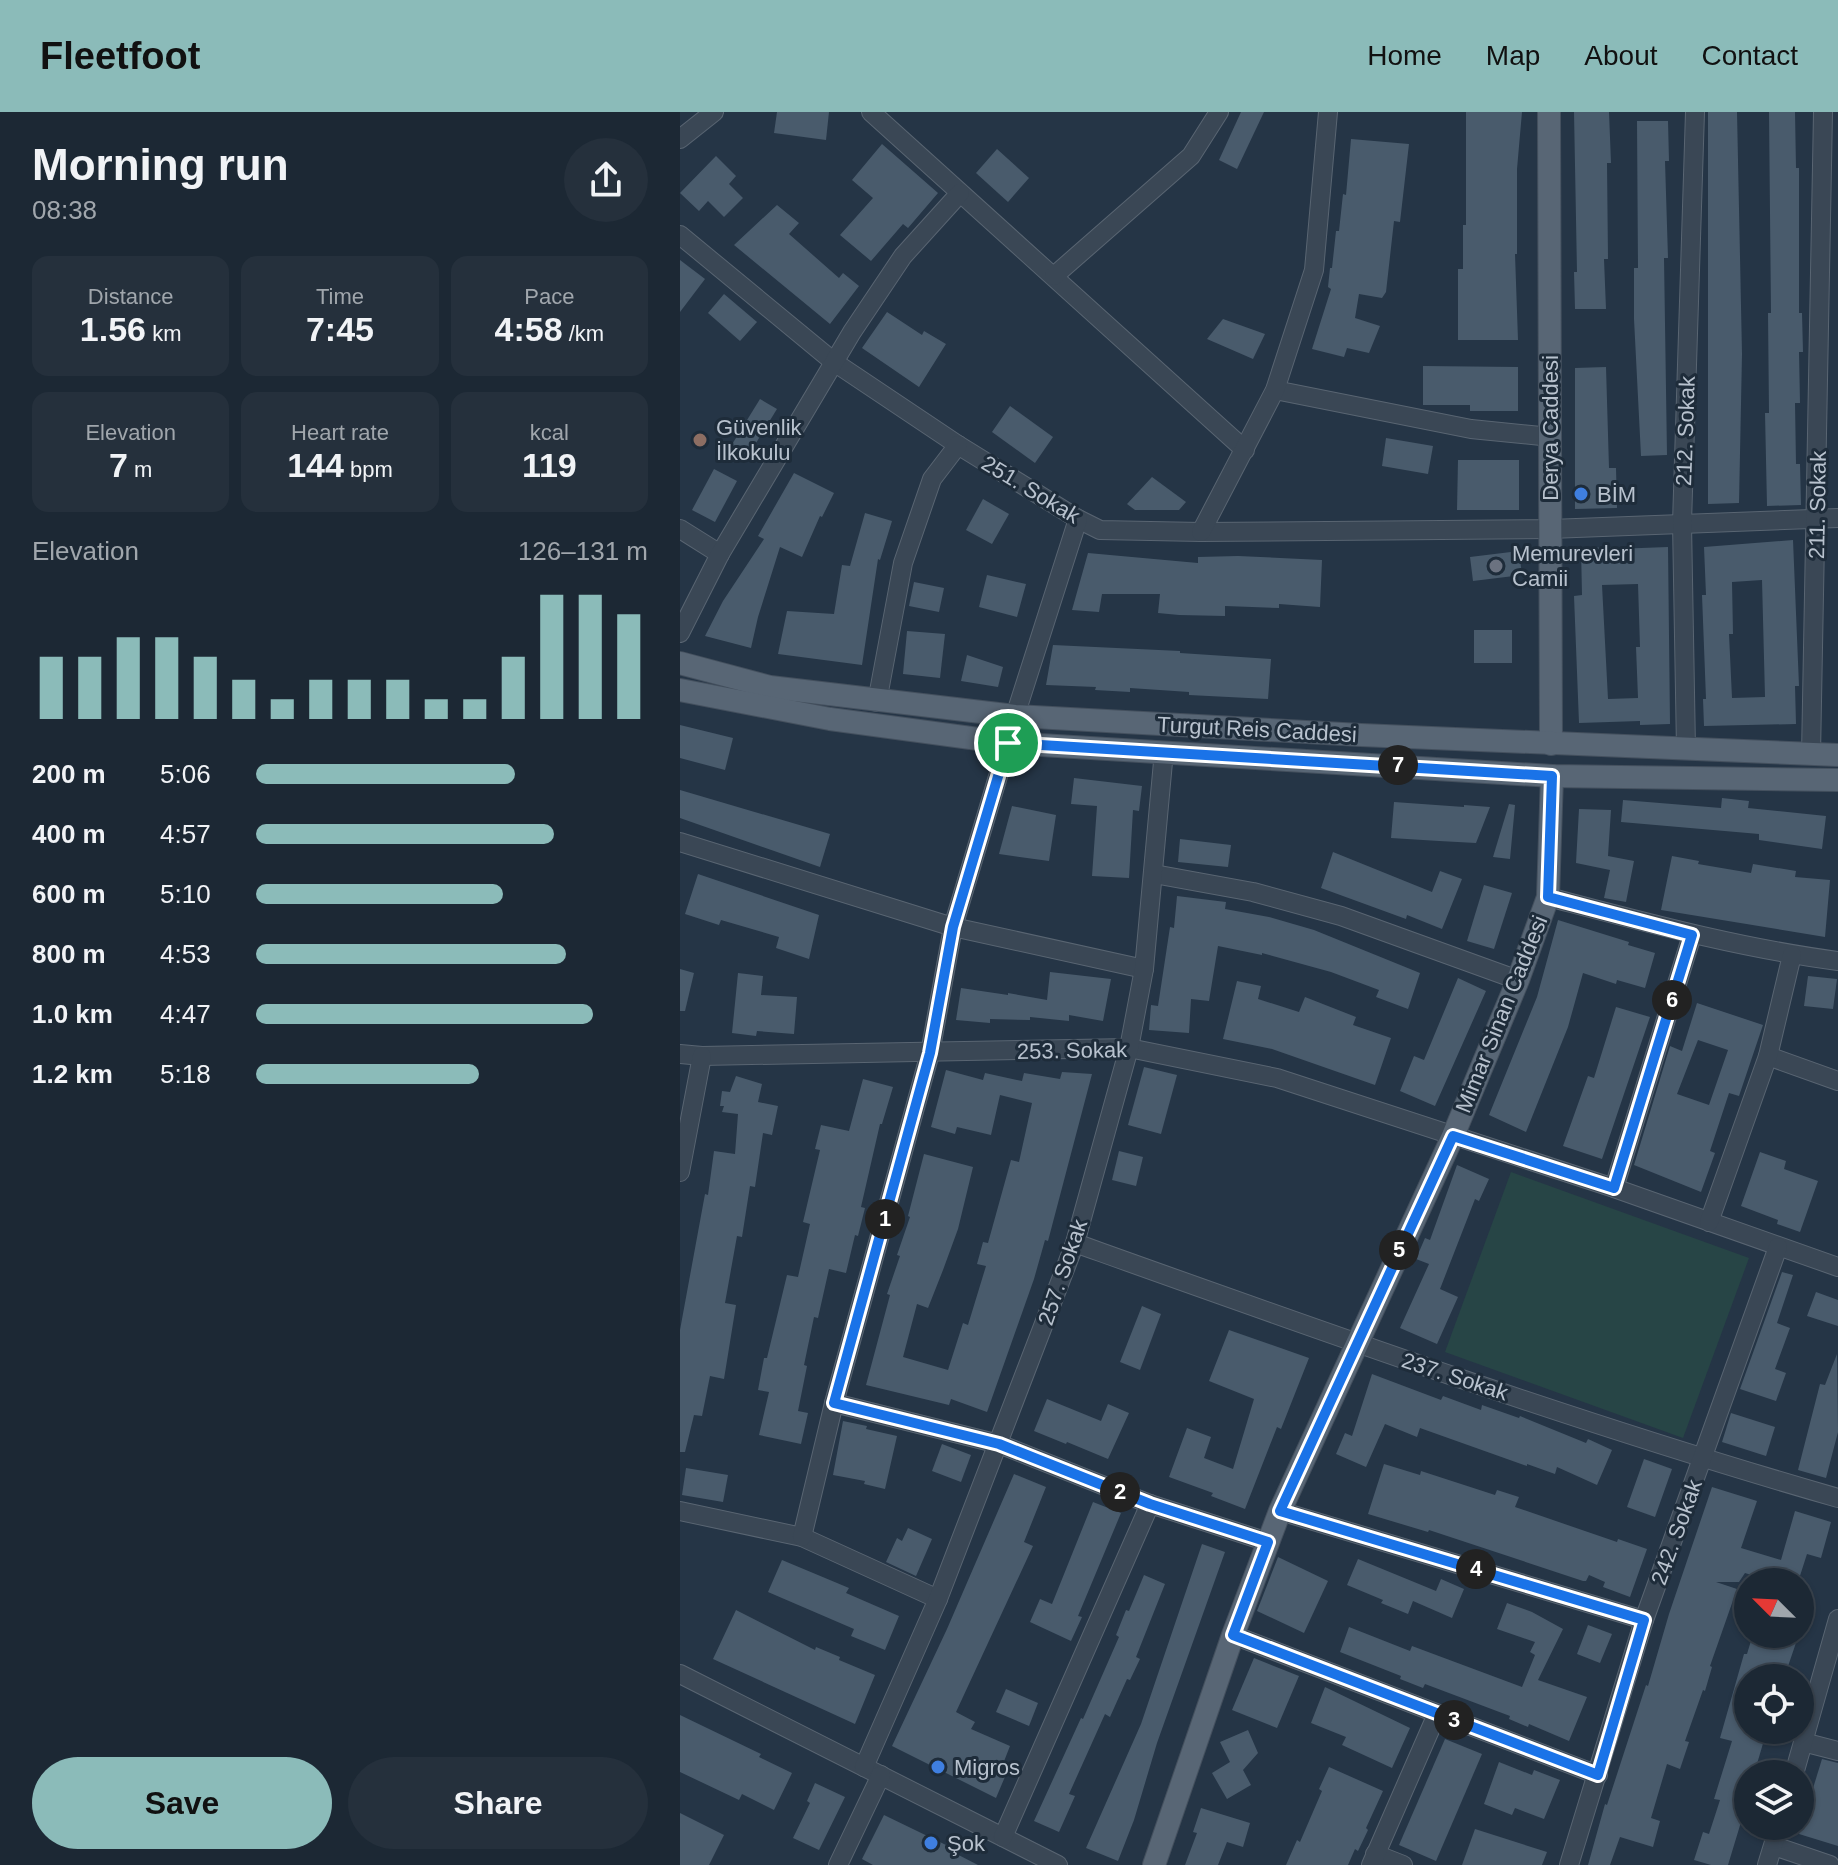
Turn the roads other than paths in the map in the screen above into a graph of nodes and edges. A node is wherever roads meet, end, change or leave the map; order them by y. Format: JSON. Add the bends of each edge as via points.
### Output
{"nodes":[{"id":1,"x":714,"y":112,"type":"edge"},
{"id":2,"x":871,"y":112,"type":"edge"},
{"id":3,"x":1219,"y":112,"type":"edge"},
{"id":4,"x":1328,"y":112,"type":"edge"},
{"id":5,"x":1549,"y":112,"type":"edge"},
{"id":6,"x":1695,"y":112,"type":"edge"},
{"id":7,"x":1823,"y":112,"type":"edge"},
{"id":8,"x":680,"y":139,"type":"edge"},
{"id":9,"x":960,"y":193,"type":"junction"},
{"id":10,"x":680,"y":235,"type":"edge"},
{"id":11,"x":1054,"y":276,"type":"junction"},
{"id":12,"x":834,"y":362,"type":"junction"},
{"id":13,"x":1275,"y":390,"type":"junction"},
{"id":14,"x":1551,"y":437,"type":"junction"},
{"id":15,"x":958,"y":445,"type":"junction"},
{"id":16,"x":1245,"y":450,"type":"junction"},
{"id":17,"x":1838,"y":518,"type":"edge"},
{"id":18,"x":1078,"y":519,"type":"junction"},
{"id":19,"x":1817,"y":519,"type":"junction"},
{"id":20,"x":1682,"y":523,"type":"junction"},
{"id":21,"x":680,"y":529,"type":"edge"},
{"id":22,"x":1550,"y":529,"type":"junction"},
{"id":23,"x":1201,"y":532,"type":"junction"},
{"id":24,"x":720,"y":554,"type":"junction"},
{"id":25,"x":680,"y":633,"type":"edge"},
{"id":26,"x":680,"y":663,"type":"edge"},
{"id":27,"x":680,"y":690,"type":"edge"},
{"id":28,"x":877,"y":702,"type":"junction"},
{"id":29,"x":1015,"y":716,"type":"junction"},
{"id":30,"x":1008,"y":743,"type":"junction"},
{"id":31,"x":1551,"y":744,"type":"junction"},
{"id":32,"x":1686,"y":749,"type":"junction"},
{"id":33,"x":1164,"y":751,"type":"junction"},
{"id":34,"x":1811,"y":755,"type":"junction"},
{"id":35,"x":1838,"y":755,"type":"edge"},
{"id":36,"x":1552,"y":776,"type":"junction"},
{"id":37,"x":1838,"y":780,"type":"edge"},
{"id":38,"x":680,"y":842,"type":"edge"},
{"id":39,"x":1154,"y":874,"type":"junction"},
{"id":40,"x":1548,"y":897,"type":"junction"},
{"id":41,"x":953,"y":927,"type":"junction"},
{"id":42,"x":1692,"y":935,"type":"junction"},
{"id":43,"x":1792,"y":955,"type":"junction"},
{"id":44,"x":1838,"y":961,"type":"edge"},
{"id":45,"x":1144,"y":969,"type":"junction"},
{"id":46,"x":1518,"y":980,"type":"junction"},
{"id":47,"x":1129,"y":1048,"type":"junction"},
{"id":48,"x":930,"y":1053,"type":"junction"},
{"id":49,"x":680,"y":1054,"type":"edge"},
{"id":50,"x":702,"y":1056,"type":"junction"},
{"id":51,"x":1768,"y":1056,"type":"junction"},
{"id":52,"x":1838,"y":1081,"type":"edge"},
{"id":53,"x":1453,"y":1136,"type":"junction"},
{"id":54,"x":680,"y":1172,"type":"edge"},
{"id":55,"x":1614,"y":1188,"type":"junction"},
{"id":56,"x":1709,"y":1222,"type":"junction"},
{"id":57,"x":1075,"y":1243,"type":"junction"},
{"id":58,"x":1778,"y":1247,"type":"junction"},
{"id":59,"x":1838,"y":1267,"type":"edge"},
{"id":60,"x":1356,"y":1343,"type":"junction"},
{"id":61,"x":834,"y":1403,"type":"junction"},
{"id":62,"x":999,"y":1444,"type":"junction"},
{"id":63,"x":1702,"y":1459,"type":"junction"},
{"id":64,"x":1838,"y":1498,"type":"edge"},
{"id":65,"x":1150,"y":1504,"type":"junction"},
{"id":66,"x":680,"y":1511,"type":"edge"},
{"id":67,"x":1280,"y":1511,"type":"junction"},
{"id":68,"x":802,"y":1537,"type":"junction"},
{"id":69,"x":1268,"y":1542,"type":"junction"},
{"id":70,"x":938,"y":1599,"type":"junction"},
{"id":71,"x":1838,"y":1619,"type":"edge"},
{"id":72,"x":1644,"y":1620,"type":"junction"},
{"id":73,"x":1233,"y":1635,"type":"junction"},
{"id":74,"x":680,"y":1674,"type":"edge"},
{"id":75,"x":1814,"y":1703,"type":"edge"},
{"id":76,"x":1437,"y":1714,"type":"junction"},
{"id":77,"x":1811,"y":1744,"type":"edge"},
{"id":78,"x":1838,"y":1751,"type":"edge"},
{"id":79,"x":872,"y":1771,"type":"junction"},
{"id":80,"x":1598,"y":1775,"type":"junction"},
{"id":81,"x":1003,"y":1837,"type":"junction"},
{"id":82,"x":1776,"y":1840,"type":"edge"},
{"id":83,"x":1774,"y":1846,"type":"junction"},
{"id":84,"x":1373,"y":1860,"type":"edge"},
{"id":85,"x":838,"y":1865,"type":"edge"},
{"id":86,"x":1058,"y":1865,"type":"edge"},
{"id":87,"x":1154,"y":1865,"type":"edge"},
{"id":88,"x":1403,"y":1865,"type":"edge"},
{"id":89,"x":1569,"y":1865,"type":"edge"},
{"id":90,"x":1767,"y":1865,"type":"edge"},
{"id":91,"x":1830,"y":1865,"type":"edge"}],
"edges":[{"from":1,"to":8,"type":"street"},
{"from":2,"to":9,"type":"street"},
{"from":3,"to":11,"type":"street","via":[[1191,156]]},
{"from":4,"to":13,"type":"street","via":[[1314,270]]},
{"from":5,"to":14,"type":"main road","name":"Derya Caddesi"},
{"from":6,"to":20,"type":"street","name":"212. Sokak"},
{"from":7,"to":19,"type":"street","name":"211. Sokak"},
{"from":9,"to":11,"type":"street"},
{"from":9,"to":12,"type":"street","via":[[903,256]]},
{"from":10,"to":12,"type":"street","name":"251. Sokak"},
{"from":11,"to":16,"type":"street"},
{"from":12,"to":15,"type":"street","name":"251. Sokak"},
{"from":12,"to":24,"type":"street"},
{"from":13,"to":14,"type":"street","via":[[1471,429]]},
{"from":13,"to":16,"type":"street"},
{"from":14,"to":22,"type":"main road","name":"Derya Caddesi"},
{"from":15,"to":18,"type":"street","name":"251. Sokak"},
{"from":15,"to":28,"type":"street","via":[[932,479],[903,563]]},
{"from":16,"to":23,"type":"street"},
{"from":17,"to":19,"type":"street","name":"251. Sokak"},
{"from":18,"to":23,"type":"street","name":"251. Sokak","via":[[1100,530]]},
{"from":18,"to":29,"type":"street"},
{"from":19,"to":20,"type":"street","name":"251. Sokak"},
{"from":19,"to":34,"type":"street","name":"211. Sokak"},
{"from":20,"to":22,"type":"street","name":"251. Sokak"},
{"from":20,"to":32,"type":"street","name":"212. Sokak"},
{"from":21,"to":24,"type":"street"},
{"from":22,"to":23,"type":"street","name":"251. Sokak"},
{"from":22,"to":31,"type":"main road","name":"Derya Caddesi"},
{"from":24,"to":25,"type":"street"},
{"from":26,"to":28,"type":"main road","name":"Turgut Reis Caddesi","via":[[770,687]]},
{"from":27,"to":30,"type":"main road","name":"Turgut Reis Caddesi","via":[[830,719]]},
{"from":28,"to":29,"type":"main road","name":"Turgut Reis Caddesi"},
{"from":29,"to":31,"type":"main road","name":"Turgut Reis Caddesi"},
{"from":30,"to":33,"type":"main road","name":"Turgut Reis Caddesi"},
{"from":30,"to":41,"type":"street"},
{"from":31,"to":32,"type":"main road","name":"Turgut Reis Caddesi"},
{"from":32,"to":34,"type":"main road","name":"Turgut Reis Caddesi"},
{"from":33,"to":36,"type":"main road","name":"Turgut Reis Caddesi"},
{"from":33,"to":39,"type":"street","name":"257. Sokak"},
{"from":34,"to":35,"type":"main road","name":"Turgut Reis Caddesi"},
{"from":36,"to":37,"type":"main road","name":"Turgut Reis Caddesi"},
{"from":36,"to":40,"type":"main road","name":"Mimar Sinan Caddesi"},
{"from":38,"to":41,"type":"street"},
{"from":39,"to":45,"type":"street","name":"257. Sokak"},
{"from":39,"to":46,"type":"street","via":[[1253,892],[1341,916]]},
{"from":40,"to":42,"type":"street"},
{"from":40,"to":46,"type":"main road","name":"Mimar Sinan Caddesi"},
{"from":41,"to":45,"type":"street"},
{"from":41,"to":48,"type":"street"},
{"from":42,"to":43,"type":"street"},
{"from":42,"to":55,"type":"street"},
{"from":43,"to":44,"type":"street"},
{"from":43,"to":51,"type":"street"},
{"from":45,"to":47,"type":"street","name":"257. Sokak"},
{"from":46,"to":53,"type":"main road","name":"Mimar Sinan Caddesi"},
{"from":47,"to":48,"type":"street","name":"253. Sokak"},
{"from":47,"to":53,"type":"street","name":"253. Sokak","via":[[1277,1078]]},
{"from":47,"to":57,"type":"street","name":"257. Sokak"},
{"from":48,"to":50,"type":"street","name":"253. Sokak"},
{"from":48,"to":61,"type":"street"},
{"from":49,"to":50,"type":"street","name":"253. Sokak"},
{"from":50,"to":54,"type":"street"},
{"from":51,"to":52,"type":"street"},
{"from":51,"to":56,"type":"street"},
{"from":53,"to":55,"type":"street","name":"253. Sokak"},
{"from":53,"to":60,"type":"main road","name":"Mimar Sinan Caddesi"},
{"from":55,"to":56,"type":"street","name":"253. Sokak"},
{"from":56,"to":58,"type":"street","name":"253. Sokak"},
{"from":57,"to":60,"type":"street","name":"237. Sokak"},
{"from":57,"to":62,"type":"street","name":"257. Sokak"},
{"from":58,"to":59,"type":"street","name":"253. Sokak"},
{"from":58,"to":63,"type":"street","name":"242. Sokak"},
{"from":60,"to":63,"type":"street","name":"237. Sokak"},
{"from":60,"to":67,"type":"main road","name":"Mimar Sinan Caddesi"},
{"from":61,"to":62,"type":"street"},
{"from":61,"to":68,"type":"street"},
{"from":62,"to":65,"type":"street"},
{"from":62,"to":70,"type":"street","name":"257. Sokak"},
{"from":63,"to":64,"type":"street","name":"237. Sokak"},
{"from":63,"to":72,"type":"street","name":"242. Sokak"},
{"from":65,"to":69,"type":"street"},
{"from":65,"to":81,"type":"street"},
{"from":66,"to":68,"type":"street"},
{"from":67,"to":69,"type":"main road","name":"Mimar Sinan Caddesi"},
{"from":67,"to":72,"type":"street"},
{"from":68,"to":70,"type":"street"},
{"from":69,"to":73,"type":"main road","name":"Mimar Sinan Caddesi"},
{"from":70,"to":79,"type":"street","name":"257. Sokak"},
{"from":71,"to":75,"type":"street"},
{"from":72,"to":80,"type":"street","name":"242. Sokak"},
{"from":73,"to":76,"type":"street"},
{"from":73,"to":87,"type":"main road","name":"Mimar Sinan Caddesi"},
{"from":74,"to":79,"type":"street"},
{"from":76,"to":80,"type":"street"},
{"from":76,"to":84,"type":"street"},
{"from":77,"to":78,"type":"street"},
{"from":79,"to":81,"type":"street"},
{"from":79,"to":85,"type":"street","name":"257. Sokak"},
{"from":80,"to":89,"type":"street","name":"242. Sokak"},
{"from":81,"to":86,"type":"street"},
{"from":82,"to":83,"type":"street"},
{"from":83,"to":90,"type":"street"},
{"from":83,"to":91,"type":"street"},
{"from":84,"to":88,"type":"street"}]}
